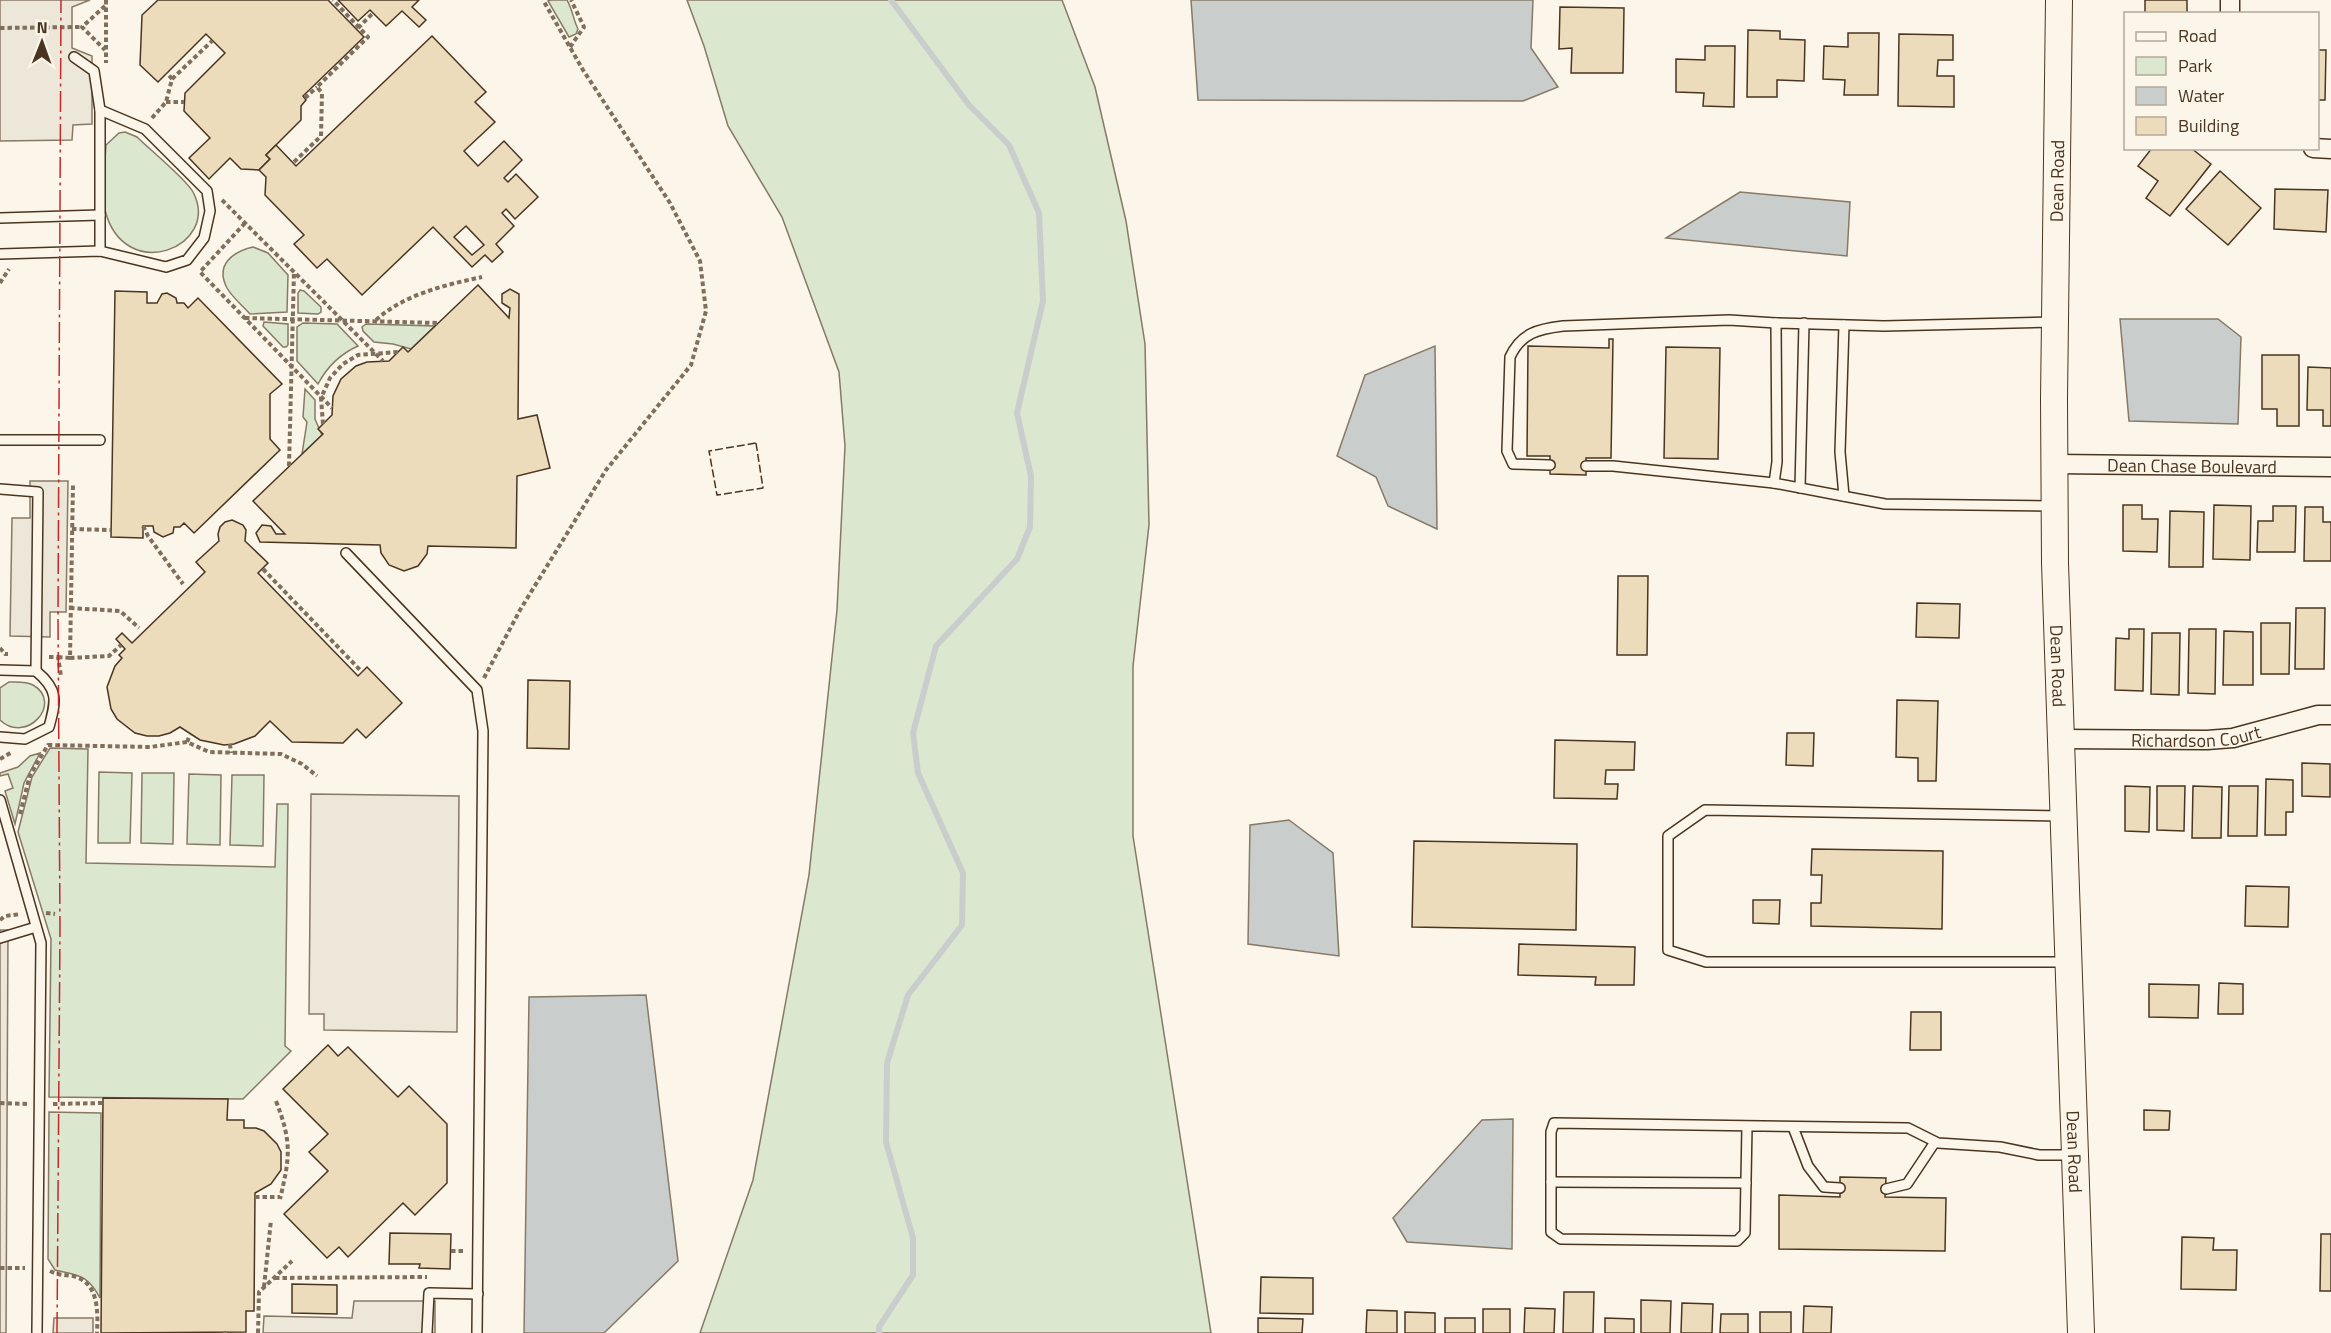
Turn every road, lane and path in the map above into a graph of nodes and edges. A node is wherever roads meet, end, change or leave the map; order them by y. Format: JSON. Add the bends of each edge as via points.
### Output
{"nodes":[{"id":1,"x":333,"y":0,"type":"edge"},
{"id":2,"x":543,"y":0,"type":"edge"},
{"id":3,"x":571,"y":0,"type":"edge"},
{"id":4,"x":2060,"y":0,"type":"edge"},
{"id":5,"x":106,"y":3,"type":"edge"},
{"id":6,"x":373,"y":13,"type":"dead end"},
{"id":7,"x":82,"y":27,"type":"junction"},
{"id":8,"x":0,"y":28,"type":"edge"},
{"id":9,"x":358,"y":28,"type":"junction"},
{"id":10,"x":212,"y":41,"type":"dead end"},
{"id":11,"x":570,"y":47,"type":"junction"},
{"id":12,"x":106,"y":50,"type":"junction"},
{"id":13,"x":74,"y":57,"type":"dead end"},
{"id":14,"x":107,"y":69,"type":"dead end"},
{"id":15,"x":167,"y":73,"type":"dead end"},
{"id":16,"x":172,"y":79,"type":"junction"},
{"id":17,"x":316,"y":87,"type":"junction"},
{"id":18,"x":305,"y":98,"type":"dead end"},
{"id":19,"x":166,"y":102,"type":"junction"},
{"id":20,"x":184,"y":102,"type":"dead end"},
{"id":21,"x":100,"y":110,"type":"junction"},
{"id":22,"x":143,"y":115,"type":"dead end"},
{"id":23,"x":294,"y":162,"type":"dead end"},
{"id":24,"x":220,"y":193,"type":"dead end"},
{"id":25,"x":100,"y":216,"type":"junction"},
{"id":26,"x":0,"y":218,"type":"edge"},
{"id":27,"x":245,"y":223,"type":"junction"},
{"id":28,"x":100,"y":251,"type":"junction"},
{"id":29,"x":0,"y":254,"type":"edge"},
{"id":30,"x":294,"y":271,"type":"junction"},
{"id":31,"x":482,"y":277,"type":"dead end"},
{"id":32,"x":245,"y":318,"type":"junction"},
{"id":33,"x":292,"y":318,"type":"junction"},
{"id":34,"x":340,"y":319,"type":"junction"},
{"id":35,"x":375,"y":320,"type":"junction"},
{"id":36,"x":1776,"y":322,"type":"junction"},
{"id":37,"x":2055,"y":322,"type":"junction"},
{"id":38,"x":438,"y":323,"type":"dead end"},
{"id":39,"x":1804,"y":323,"type":"junction"},
{"id":40,"x":1844,"y":325,"type":"junction"},
{"id":41,"x":374,"y":352,"type":"junction"},
{"id":42,"x":398,"y":352,"type":"dead end"},
{"id":43,"x":383,"y":361,"type":"dead end"},
{"id":44,"x":292,"y":368,"type":"junction"},
{"id":45,"x":321,"y":398,"type":"junction"},
{"id":46,"x":332,"y":408,"type":"dead end"},
{"id":47,"x":323,"y":424,"type":"dead end"},
{"id":48,"x":0,"y":440,"type":"edge"},
{"id":49,"x":100,"y":440,"type":"dead end"},
{"id":50,"x":2054,"y":464,"type":"junction"},
{"id":51,"x":1550,"y":465,"type":"dead end"},
{"id":52,"x":289,"y":466,"type":"dead end"},
{"id":53,"x":1586,"y":466,"type":"dead end"},
{"id":54,"x":2331,"y":467,"type":"edge"},
{"id":55,"x":73,"y":483,"type":"dead end"},
{"id":56,"x":1774,"y":483,"type":"junction"},
{"id":57,"x":0,"y":489,"type":"edge"},
{"id":58,"x":1800,"y":489,"type":"junction"},
{"id":59,"x":1844,"y":496,"type":"junction"},
{"id":60,"x":2054,"y":506,"type":"junction"},
{"id":61,"x":143,"y":526,"type":"dead end"},
{"id":62,"x":72,"y":529,"type":"junction"},
{"id":63,"x":111,"y":530,"type":"dead end"},
{"id":64,"x":346,"y":553,"type":"dead end"},
{"id":65,"x":263,"y":569,"type":"dead end"},
{"id":66,"x":183,"y":584,"type":"dead end"},
{"id":67,"x":70,"y":608,"type":"junction"},
{"id":68,"x":139,"y":628,"type":"dead end"},
{"id":69,"x":121,"y":645,"type":"dead end"},
{"id":70,"x":58,"y":657,"type":"dead end"},
{"id":71,"x":70,"y":658,"type":"junction"},
{"id":72,"x":0,"y":670,"type":"edge"},
{"id":73,"x":36,"y":672,"type":"junction"},
{"id":74,"x":362,"y":672,"type":"dead end"},
{"id":75,"x":477,"y":690,"type":"junction"},
{"id":76,"x":2331,"y":715,"type":"edge"},
{"id":77,"x":190,"y":735,"type":"dead end"},
{"id":78,"x":0,"y":737,"type":"edge"},
{"id":79,"x":2060,"y":739,"type":"junction"},
{"id":80,"x":187,"y":742,"type":"junction"},
{"id":81,"x":230,"y":744,"type":"dead end"},
{"id":82,"x":231,"y":753,"type":"junction"},
{"id":83,"x":317,"y":776,"type":"dead end"},
{"id":84,"x":0,"y":800,"type":"edge"},
{"id":85,"x":2063,"y":816,"type":"junction"},
{"id":86,"x":19,"y":819,"type":"dead end"},
{"id":87,"x":36,"y":927,"type":"junction"},
{"id":88,"x":0,"y":938,"type":"edge"},
{"id":89,"x":2068,"y":962,"type":"junction"},
{"id":90,"x":276,"y":1101,"type":"dead end"},
{"id":91,"x":0,"y":1103,"type":"edge"},
{"id":92,"x":103,"y":1103,"type":"dead end"},
{"id":93,"x":39,"y":1104,"type":"junction"},
{"id":94,"x":1747,"y":1126,"type":"junction"},
{"id":95,"x":1793,"y":1127,"type":"junction"},
{"id":96,"x":1935,"y":1142,"type":"junction"},
{"id":97,"x":2075,"y":1155,"type":"junction"},
{"id":98,"x":1551,"y":1182,"type":"junction"},
{"id":99,"x":1746,"y":1183,"type":"junction"},
{"id":100,"x":1840,"y":1188,"type":"dead end"},
{"id":101,"x":1886,"y":1189,"type":"dead end"},
{"id":102,"x":255,"y":1197,"type":"dead end"},
{"id":103,"x":271,"y":1220,"type":"dead end"},
{"id":104,"x":451,"y":1251,"type":"dead end"},
{"id":105,"x":467,"y":1251,"type":"dead end"},
{"id":106,"x":292,"y":1261,"type":"dead end"},
{"id":107,"x":47,"y":1265,"type":"dead end"},
{"id":108,"x":437,"y":1277,"type":"dead end"},
{"id":109,"x":275,"y":1278,"type":"junction"},
{"id":110,"x":264,"y":1288,"type":"junction"},
{"id":111,"x":478,"y":1294,"type":"junction"},
{"id":112,"x":37,"y":1333,"type":"edge"},
{"id":113,"x":97,"y":1333,"type":"edge"},
{"id":114,"x":258,"y":1333,"type":"edge"},
{"id":115,"x":427,"y":1333,"type":"edge"},
{"id":116,"x":477,"y":1333,"type":"edge"},
{"id":117,"x":2081,"y":1333,"type":"edge"}],
"edges":[{"from":1,"to":9,"type":"path"},
{"from":2,"to":11,"type":"path"},
{"from":3,"to":11,"type":"path","via":[[584,27]]},
{"from":4,"to":37,"type":"main road","name":"Dean Road"},
{"from":5,"to":7,"type":"path"},
{"from":5,"to":12,"type":"path"},
{"from":6,"to":9,"type":"path"},
{"from":7,"to":8,"type":"path"},
{"from":7,"to":12,"type":"path"},
{"from":9,"to":17,"type":"path","via":[[368,37]]},
{"from":10,"to":16,"type":"path"},
{"from":11,"to":75,"type":"path","via":[[670,203],[700,261],[706,311],[691,365],[606,470],[520,610]]},
{"from":12,"to":14,"type":"path"},
{"from":13,"to":21,"type":"lane","via":[[94,70]]},
{"from":15,"to":16,"type":"path"},
{"from":16,"to":19,"type":"path"},
{"from":17,"to":18,"type":"path"},
{"from":17,"to":23,"type":"path","via":[[322,93],[321,136]]},
{"from":19,"to":20,"type":"path"},
{"from":19,"to":22,"type":"path","via":[[152,118]]},
{"from":21,"to":25,"type":"lane"},
{"from":21,"to":28,"type":"lane","via":[[145,129],[207,191],[210,210],[204,238],[187,260],[166,267]]},
{"from":24,"to":27,"type":"path"},
{"from":25,"to":26,"type":"lane"},
{"from":25,"to":28,"type":"lane"},
{"from":27,"to":30,"type":"path"},
{"from":27,"to":32,"type":"path","via":[[200,272]]},
{"from":28,"to":29,"type":"lane"},
{"from":30,"to":33,"type":"path"},
{"from":30,"to":34,"type":"path"},
{"from":31,"to":35,"type":"path","via":[[406,299]]},
{"from":32,"to":33,"type":"path"},
{"from":32,"to":44,"type":"path"},
{"from":33,"to":34,"type":"path"},
{"from":33,"to":44,"type":"path"},
{"from":34,"to":35,"type":"path"},
{"from":34,"to":41,"type":"path"},
{"from":35,"to":38,"type":"path"},
{"from":36,"to":39,"type":"lane"},
{"from":36,"to":51,"type":"lane","via":[[1563,326],[1528,334],[1510,357],[1507,451],[1513,464]]},
{"from":36,"to":56,"type":"lane"},
{"from":37,"to":40,"type":"lane"},
{"from":37,"to":50,"type":"main road","name":"Dean Road"},
{"from":39,"to":40,"type":"lane"},
{"from":39,"to":58,"type":"lane"},
{"from":40,"to":59,"type":"lane","via":[[1840,452]]},
{"from":41,"to":42,"type":"path"},
{"from":41,"to":43,"type":"path"},
{"from":41,"to":45,"type":"path","via":[[343,364],[330,378]]},
{"from":44,"to":45,"type":"path"},
{"from":44,"to":52,"type":"path"},
{"from":45,"to":46,"type":"path"},
{"from":45,"to":47,"type":"path"},
{"from":48,"to":49,"type":"lane"},
{"from":50,"to":54,"type":"street","name":"Dean Chase Boulevard"},
{"from":50,"to":60,"type":"main road","name":"Dean Road"},
{"from":53,"to":56,"type":"lane"},
{"from":55,"to":62,"type":"path"},
{"from":56,"to":58,"type":"lane"},
{"from":57,"to":73,"type":"lane","via":[[38,492]]},
{"from":58,"to":59,"type":"lane"},
{"from":59,"to":60,"type":"lane","via":[[1885,504]]},
{"from":60,"to":79,"type":"main road","name":"Dean Road"},
{"from":61,"to":66,"type":"path"},
{"from":62,"to":63,"type":"path"},
{"from":62,"to":67,"type":"path"},
{"from":64,"to":75,"type":"lane"},
{"from":65,"to":74,"type":"path"},
{"from":67,"to":68,"type":"path","via":[[120,610]]},
{"from":67,"to":71,"type":"path"},
{"from":69,"to":71,"type":"path","via":[[110,656]]},
{"from":70,"to":71,"type":"path"},
{"from":72,"to":73,"type":"lane"},
{"from":73,"to":78,"type":"lane","via":[[50,683],[55,703],[48,727],[25,739]]},
{"from":75,"to":111,"type":"lane","via":[[483,731]]},
{"from":76,"to":79,"type":"street","name":"Richardson Court","via":[[2233,738]]},
{"from":77,"to":80,"type":"path"},
{"from":79,"to":85,"type":"main road","name":"Dean Road"},
{"from":80,"to":82,"type":"path","via":[[209,752]]},
{"from":80,"to":86,"type":"path","via":[[150,747],[48,745],[30,776]]},
{"from":81,"to":82,"type":"path"},
{"from":82,"to":83,"type":"path","via":[[281,754]]},
{"from":84,"to":87,"type":"lane"},
{"from":85,"to":89,"type":"main road","name":"Dean Road"},
{"from":85,"to":89,"type":"lane","via":[[1705,810],[1668,836],[1668,950],[1706,962]]},
{"from":87,"to":88,"type":"lane"},
{"from":87,"to":93,"type":"lane","via":[[41,943]]},
{"from":89,"to":97,"type":"main road","name":"Dean Road"},
{"from":90,"to":102,"type":"path","via":[[286,1127],[286,1173],[280,1198]]},
{"from":91,"to":93,"type":"path"},
{"from":92,"to":93,"type":"path"},
{"from":93,"to":112,"type":"lane"},
{"from":94,"to":95,"type":"lane"},
{"from":94,"to":98,"type":"lane","via":[[1554,1123]]},
{"from":94,"to":99,"type":"lane"},
{"from":95,"to":96,"type":"lane","via":[[1908,1128]]},
{"from":95,"to":100,"type":"lane","via":[[1808,1166],[1824,1187]]},
{"from":96,"to":97,"type":"lane","via":[[2000,1147],[2039,1155]]},
{"from":96,"to":101,"type":"lane","via":[[1907,1184]]},
{"from":97,"to":117,"type":"main road","name":"Dean Road"},
{"from":98,"to":99,"type":"lane"},
{"from":98,"to":99,"type":"lane","via":[[1551,1232],[1561,1239],[1737,1241],[1745,1233]]},
{"from":103,"to":110,"type":"path"},
{"from":104,"to":105,"type":"path"},
{"from":106,"to":109,"type":"path"},
{"from":107,"to":113,"type":"path","via":[[50,1271],[81,1280],[91,1288],[98,1303]]},
{"from":108,"to":109,"type":"path"},
{"from":109,"to":110,"type":"path"},
{"from":110,"to":114,"type":"path","via":[[259,1292]]},
{"from":111,"to":115,"type":"lane","via":[[429,1293]]},
{"from":111,"to":116,"type":"lane"}]}
